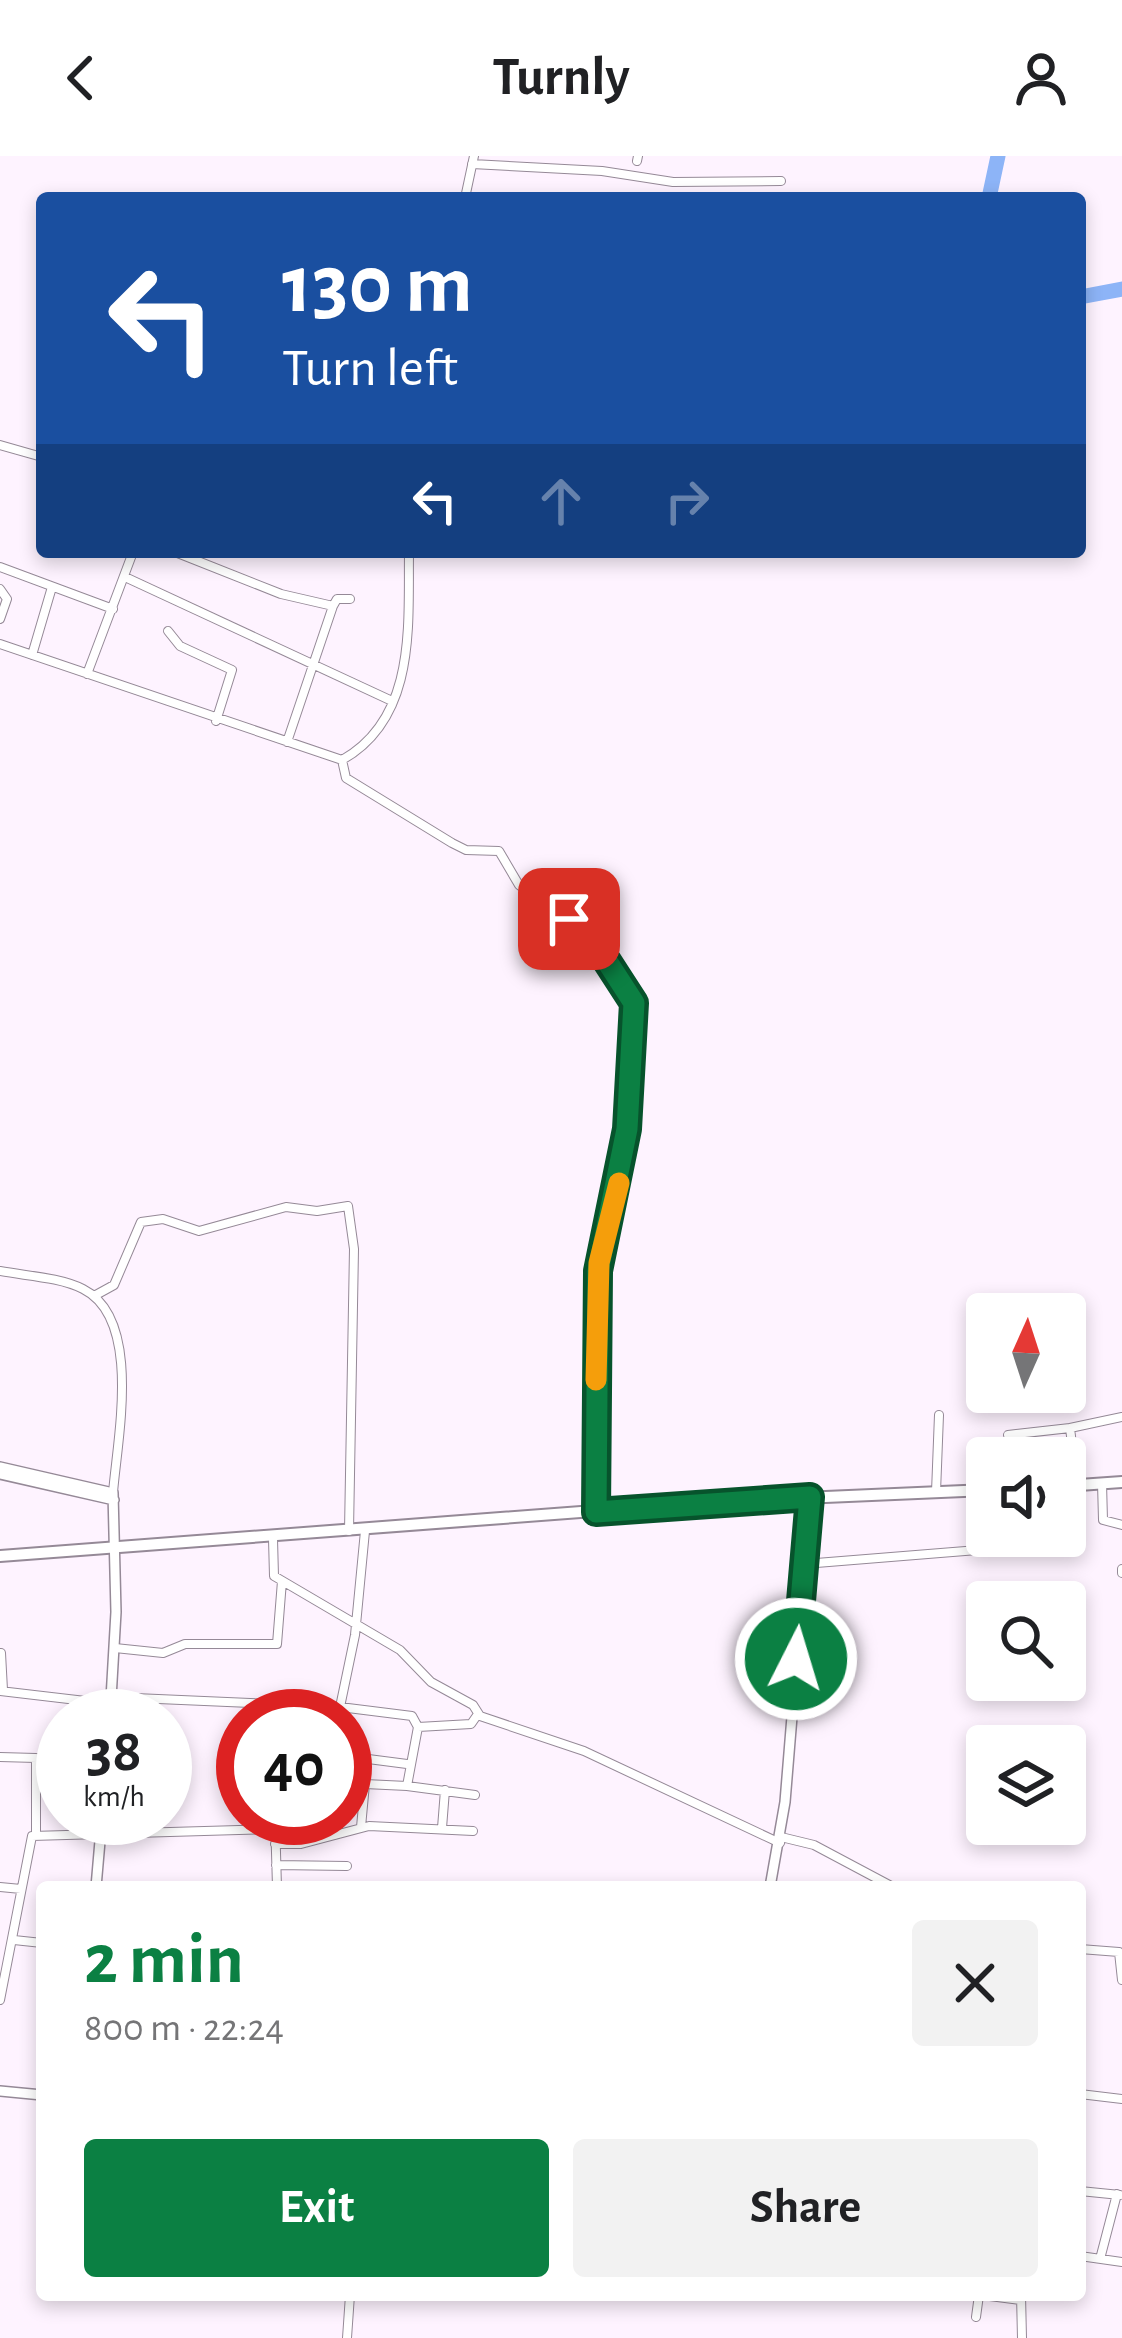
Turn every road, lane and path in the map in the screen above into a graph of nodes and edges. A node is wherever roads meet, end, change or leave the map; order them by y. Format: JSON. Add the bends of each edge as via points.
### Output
{"nodes":[{"id":1,"x":473,"y":160,"type":"edge"},
{"id":2,"x":781,"y":181,"type":"dead end"},
{"id":3,"x":466,"y":192,"type":"edge"},
{"id":4,"x":0,"y":445,"type":"edge"},
{"id":5,"x":36,"y":455,"type":"edge"},
{"id":6,"x":131,"y":558,"type":"edge"},
{"id":7,"x":190,"y":558,"type":"edge"},
{"id":8,"x":409,"y":558,"type":"edge"},
{"id":9,"x":5,"y":568,"type":"edge"},
{"id":10,"x":125,"y":577,"type":"junction"},
{"id":11,"x":52,"y":587,"type":"junction"},
{"id":12,"x":1,"y":589,"type":"edge"},
{"id":13,"x":350,"y":599,"type":"dead end"},
{"id":14,"x":333,"y":606,"type":"junction"},
{"id":15,"x":113,"y":609,"type":"junction"},
{"id":16,"x":0,"y":619,"type":"edge"},
{"id":17,"x":168,"y":632,"type":"dead end"},
{"id":18,"x":0,"y":644,"type":"edge"},
{"id":19,"x":32,"y":655,"type":"junction"},
{"id":20,"x":315,"y":668,"type":"junction"},
{"id":21,"x":87,"y":675,"type":"junction"},
{"id":22,"x":392,"y":701,"type":"junction"},
{"id":23,"x":216,"y":721,"type":"junction"},
{"id":24,"x":287,"y":742,"type":"junction"},
{"id":25,"x":341,"y":760,"type":"junction"},
{"id":26,"x":0,"y":1270,"type":"edge"},
{"id":27,"x":94,"y":1296,"type":"junction"},
{"id":28,"x":939,"y":1415,"type":"dead end"},
{"id":29,"x":1122,"y":1418,"type":"edge"},
{"id":30,"x":1070,"y":1428,"type":"junction"},
{"id":31,"x":1008,"y":1435,"type":"dead end"},
{"id":32,"x":1070,"y":1437,"type":"edge"},
{"id":33,"x":0,"y":1470,"type":"edge"},
{"id":34,"x":1122,"y":1482,"type":"edge"},
{"id":35,"x":1102,"y":1483,"type":"junction"},
{"id":36,"x":1086,"y":1484,"type":"edge"},
{"id":37,"x":966,"y":1491,"type":"edge"},
{"id":38,"x":936,"y":1492,"type":"junction"},
{"id":39,"x":114,"y":1497,"type":"junction"},
{"id":40,"x":810,"y":1497,"type":"junction"},
{"id":41,"x":596,"y":1512,"type":"junction"},
{"id":42,"x":1122,"y":1525,"type":"edge"},
{"id":43,"x":364,"y":1531,"type":"junction"},
{"id":44,"x":349,"y":1532,"type":"junction"},
{"id":45,"x":273,"y":1539,"type":"junction"},
{"id":46,"x":115,"y":1550,"type":"junction"},
{"id":47,"x":966,"y":1551,"type":"edge"},
{"id":48,"x":0,"y":1556,"type":"edge"},
{"id":49,"x":804,"y":1564,"type":"junction"},
{"id":50,"x":282,"y":1581,"type":"junction"},
{"id":51,"x":356,"y":1624,"type":"junction"},
{"id":52,"x":115,"y":1648,"type":"junction"},
{"id":53,"x":2,"y":1653,"type":"edge"},
{"id":54,"x":112,"y":1689,"type":"edge"},
{"id":55,"x":344,"y":1689,"type":"edge"},
{"id":56,"x":2,"y":1690,"type":"edge"},
{"id":57,"x":36,"y":1695,"type":"edge"},
{"id":58,"x":372,"y":1712,"type":"edge"},
{"id":59,"x":478,"y":1714,"type":"junction"},
{"id":60,"x":418,"y":1727,"type":"junction"},
{"id":61,"x":0,"y":1757,"type":"edge"},
{"id":62,"x":36,"y":1758,"type":"edge"},
{"id":63,"x":372,"y":1759,"type":"edge"},
{"id":64,"x":407,"y":1763,"type":"junction"},
{"id":65,"x":372,"y":1784,"type":"edge"},
{"id":66,"x":407,"y":1786,"type":"junction"},
{"id":67,"x":445,"y":1790,"type":"junction"},
{"id":68,"x":475,"y":1795,"type":"dead end"},
{"id":69,"x":372,"y":1827,"type":"edge"},
{"id":70,"x":442,"y":1828,"type":"junction"},
{"id":71,"x":473,"y":1831,"type":"dead end"},
{"id":72,"x":36,"y":1834,"type":"edge"},
{"id":73,"x":781,"y":1840,"type":"junction"},
{"id":74,"x":99,"y":1845,"type":"edge"},
{"id":75,"x":275,"y":1845,"type":"edge"},
{"id":76,"x":276,"y":1864,"type":"junction"},
{"id":77,"x":347,"y":1866,"type":"dead end"},
{"id":78,"x":96,"y":1881,"type":"edge"},
{"id":79,"x":277,"y":1881,"type":"edge"},
{"id":80,"x":771,"y":1881,"type":"edge"},
{"id":81,"x":882,"y":1881,"type":"edge"},
{"id":82,"x":0,"y":1887,"type":"edge"},
{"id":83,"x":21,"y":1889,"type":"junction"},
{"id":84,"x":13,"y":1940,"type":"junction"},
{"id":85,"x":36,"y":1942,"type":"edge"},
{"id":86,"x":1086,"y":1949,"type":"edge"},
{"id":87,"x":1122,"y":1980,"type":"edge"},
{"id":88,"x":0,"y":2000,"type":"edge"},
{"id":89,"x":0,"y":2091,"type":"edge"},
{"id":90,"x":36,"y":2094,"type":"edge"},
{"id":91,"x":1086,"y":2095,"type":"edge"},
{"id":92,"x":1122,"y":2099,"type":"edge"},
{"id":93,"x":1086,"y":2192,"type":"edge"},
{"id":94,"x":1120,"y":2195,"type":"edge"},
{"id":95,"x":1086,"y":2257,"type":"edge"},
{"id":96,"x":1100,"y":2259,"type":"junction"},
{"id":97,"x":1122,"y":2262,"type":"edge"},
{"id":98,"x":350,"y":2301,"type":"edge"},
{"id":99,"x":979,"y":2301,"type":"edge"},
{"id":100,"x":1021,"y":2301,"type":"edge"},
{"id":101,"x":976,"y":2317,"type":"dead end"},
{"id":102,"x":347,"y":2338,"type":"edge"},
{"id":103,"x":1022,"y":2338,"type":"edge"}],
"edges":[{"from":1,"to":2,"type":"street","via":[[673,182]]},
{"from":1,"to":3,"type":"street"},
{"from":4,"to":5,"type":"street"},
{"from":6,"to":10,"type":"street"},
{"from":7,"to":14,"type":"street"},
{"from":8,"to":22,"type":"street","via":[[406,661]]},
{"from":9,"to":11,"type":"street"},
{"from":9,"to":12,"type":"street"},
{"from":10,"to":15,"type":"street"},
{"from":10,"to":20,"type":"street"},
{"from":11,"to":15,"type":"street"},
{"from":11,"to":19,"type":"street"},
{"from":12,"to":16,"type":"street","via":[[7,598]]},
{"from":13,"to":14,"type":"street"},
{"from":14,"to":20,"type":"street"},
{"from":15,"to":21,"type":"street"},
{"from":17,"to":23,"type":"street","via":[[232,670]]},
{"from":18,"to":19,"type":"street"},
{"from":19,"to":21,"type":"street"},
{"from":20,"to":22,"type":"street"},
{"from":20,"to":24,"type":"street"},
{"from":21,"to":23,"type":"street"},
{"from":22,"to":25,"type":"street","via":[[364,743]]},
{"from":23,"to":24,"type":"street"},
{"from":24,"to":25,"type":"street"},
{"from":25,"to":41,"type":"street","via":[[346,778],[452,843],[499,851],[519,884],[587,935],[634,999],[627,1129],[598,1271]]},
{"from":26,"to":27,"type":"street"},
{"from":27,"to":39,"type":"street","via":[[123,1355]]},
{"from":27,"to":44,"type":"street","via":[[114,1285],[141,1222],[163,1219],[199,1232],[286,1207],[348,1207]]},
{"from":28,"to":38,"type":"street"},
{"from":29,"to":30,"type":"street"},
{"from":30,"to":31,"type":"street"},
{"from":30,"to":32,"type":"street"},
{"from":33,"to":39,"type":"street"},
{"from":34,"to":35,"type":"main road"},
{"from":35,"to":36,"type":"main road"},
{"from":35,"to":42,"type":"street","via":[[1103,1520]]},
{"from":37,"to":38,"type":"main road"},
{"from":38,"to":40,"type":"main road"},
{"from":39,"to":46,"type":"street"},
{"from":40,"to":41,"type":"main road"},
{"from":40,"to":49,"type":"street"},
{"from":41,"to":43,"type":"main road"},
{"from":43,"to":44,"type":"main road"},
{"from":43,"to":51,"type":"street"},
{"from":44,"to":45,"type":"main road"},
{"from":45,"to":46,"type":"main road"},
{"from":45,"to":50,"type":"street","via":[[272,1573]]},
{"from":46,"to":48,"type":"main road"},
{"from":46,"to":52,"type":"street"},
{"from":47,"to":49,"type":"street"},
{"from":49,"to":73,"type":"street"},
{"from":50,"to":51,"type":"street"},
{"from":50,"to":52,"type":"street","via":[[277,1644]]},
{"from":51,"to":55,"type":"street"},
{"from":51,"to":59,"type":"street"},
{"from":52,"to":54,"type":"street"},
{"from":53,"to":56,"type":"street"},
{"from":56,"to":57,"type":"street"},
{"from":58,"to":60,"type":"street","via":[[407,1713]]},
{"from":59,"to":60,"type":"street","via":[[471,1724]]},
{"from":59,"to":73,"type":"street","via":[[584,1751]]},
{"from":60,"to":64,"type":"street"},
{"from":61,"to":62,"type":"street"},
{"from":63,"to":64,"type":"street"},
{"from":64,"to":66,"type":"street"},
{"from":65,"to":66,"type":"street"},
{"from":66,"to":67,"type":"street"},
{"from":67,"to":68,"type":"street"},
{"from":67,"to":70,"type":"street"},
{"from":69,"to":70,"type":"street"},
{"from":70,"to":71,"type":"street"},
{"from":72,"to":83,"type":"street"},
{"from":73,"to":80,"type":"street"},
{"from":73,"to":81,"type":"street","via":[[814,1845]]},
{"from":74,"to":78,"type":"street"},
{"from":75,"to":76,"type":"street"},
{"from":76,"to":77,"type":"street"},
{"from":76,"to":79,"type":"street"},
{"from":82,"to":83,"type":"street"},
{"from":83,"to":84,"type":"street"},
{"from":84,"to":85,"type":"street"},
{"from":84,"to":88,"type":"street"},
{"from":86,"to":87,"type":"street","via":[[1119,1952]]},
{"from":89,"to":90,"type":"street"},
{"from":91,"to":92,"type":"street"},
{"from":93,"to":94,"type":"street"},
{"from":94,"to":96,"type":"street"},
{"from":95,"to":96,"type":"street"},
{"from":96,"to":97,"type":"street"},
{"from":98,"to":102,"type":"street"},
{"from":99,"to":101,"type":"street"},
{"from":100,"to":103,"type":"street"}]}
